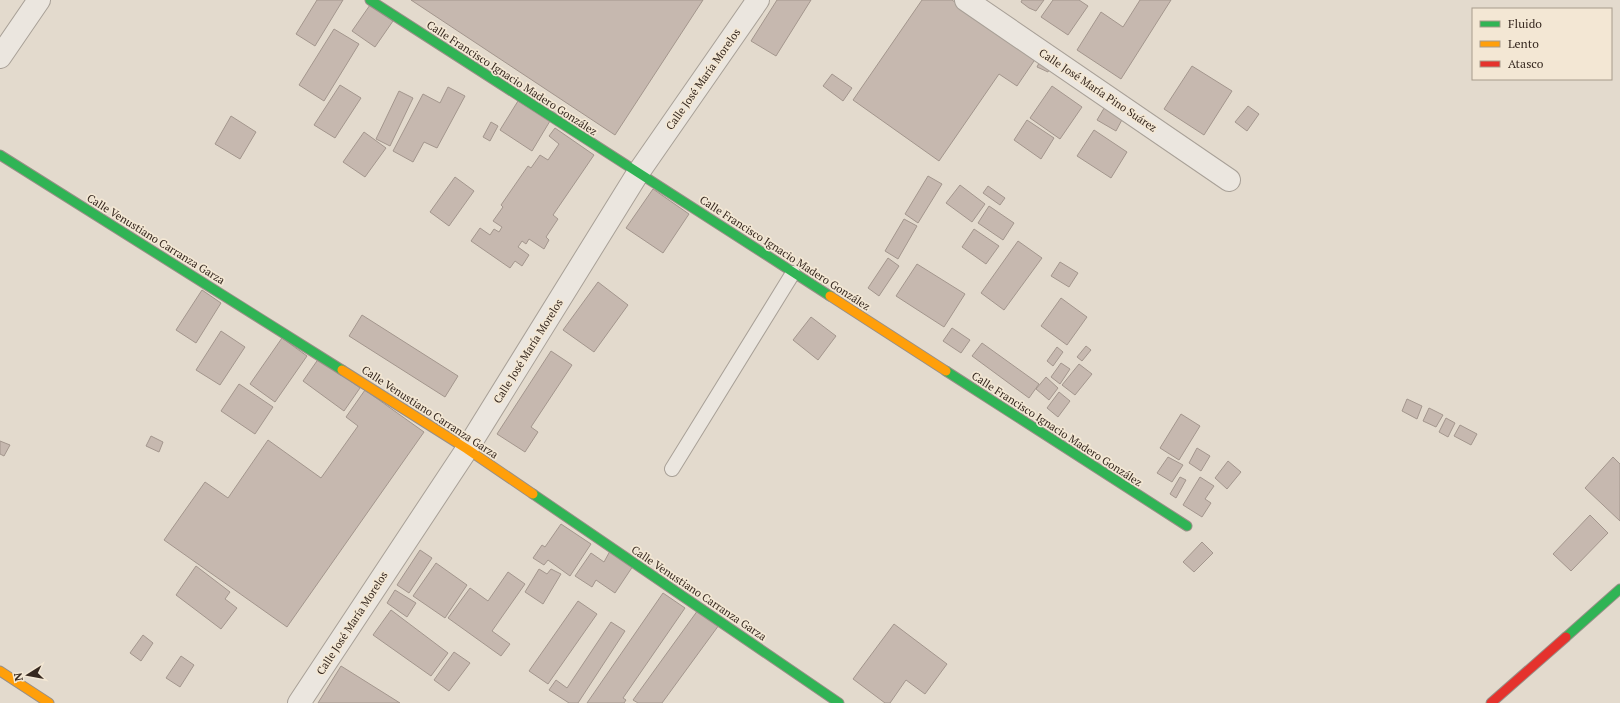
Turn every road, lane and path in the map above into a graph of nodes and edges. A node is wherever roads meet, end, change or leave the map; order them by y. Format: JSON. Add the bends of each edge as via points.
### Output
{"nodes":[{"id":1,"x":39,"y":0,"type":"edge"},
{"id":2,"x":370,"y":0,"type":"edge"},
{"id":3,"x":758,"y":0,"type":"edge"},
{"id":4,"x":966,"y":0,"type":"edge"},
{"id":5,"x":0,"y":57,"type":"edge"},
{"id":6,"x":0,"y":155,"type":"edge"},
{"id":7,"x":638,"y":174,"type":"junction"},
{"id":8,"x":1229,"y":180,"type":"dead end"},
{"id":9,"x":793,"y":273,"type":"junction"},
{"id":10,"x":467,"y":449,"type":"junction"},
{"id":11,"x":672,"y":469,"type":"dead end"},
{"id":12,"x":1187,"y":526,"type":"dead end"},
{"id":13,"x":1620,"y":589,"type":"edge"},
{"id":14,"x":0,"y":671,"type":"edge"},
{"id":15,"x":49,"y":703,"type":"edge"},
{"id":16,"x":300,"y":703,"type":"edge"},
{"id":17,"x":839,"y":703,"type":"edge"},
{"id":18,"x":1490,"y":703,"type":"edge"}],
"edges":[{"from":1,"to":5,"type":"street"},
{"from":2,"to":7,"type":"street","name":"Calle Francisco Ignacio Madero González"},
{"from":3,"to":7,"type":"street","name":"Calle José María Morelos"},
{"from":4,"to":8,"type":"street","name":"Calle José María Pino Suárez"},
{"from":6,"to":10,"type":"street","name":"Calle Venustiano Carranza Garza"},
{"from":7,"to":9,"type":"street","name":"Calle Francisco Ignacio Madero González"},
{"from":7,"to":10,"type":"street","name":"Calle José María Morelos"},
{"from":9,"to":11,"type":"lane"},
{"from":9,"to":12,"type":"street","name":"Calle Francisco Ignacio Madero González"},
{"from":10,"to":16,"type":"street","name":"Calle José María Morelos"},
{"from":10,"to":17,"type":"street","name":"Calle Venustiano Carranza Garza"},
{"from":13,"to":18,"type":"street"},
{"from":14,"to":15,"type":"street"}]}
